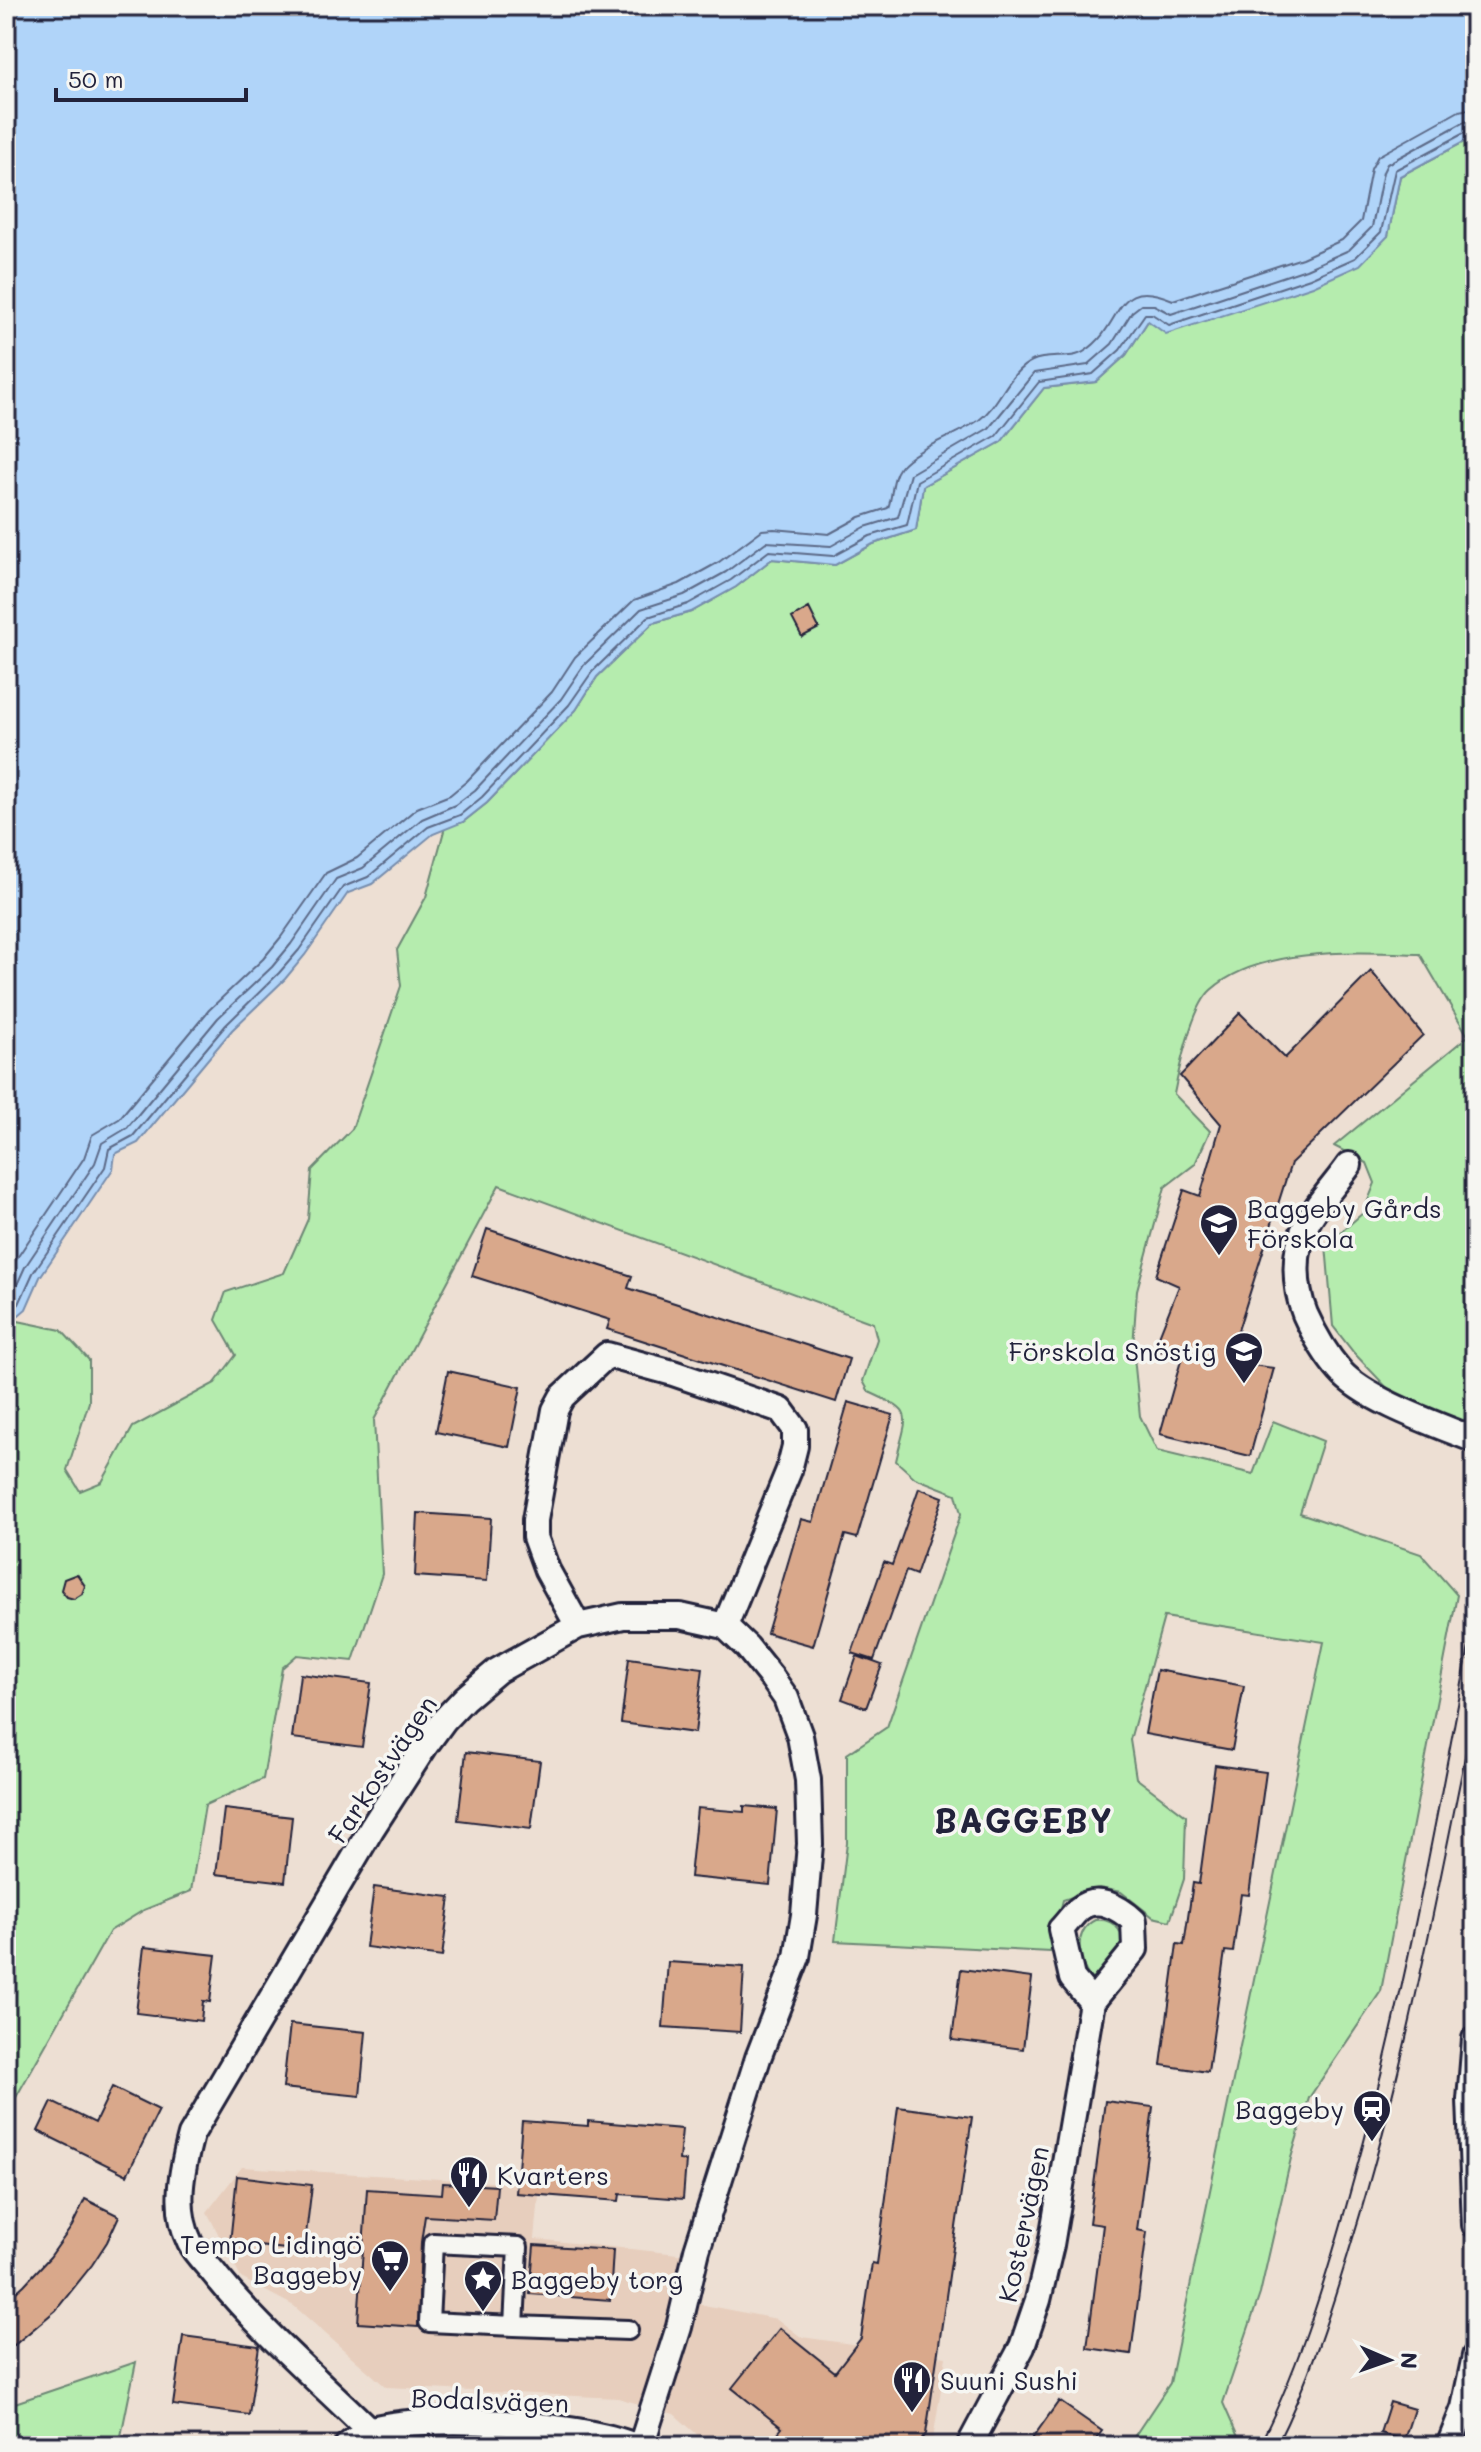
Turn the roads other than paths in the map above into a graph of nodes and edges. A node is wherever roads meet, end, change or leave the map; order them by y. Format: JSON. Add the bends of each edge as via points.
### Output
{"nodes":[{"id":1,"x":1349,"y":1165,"type":"dead end"},
{"id":2,"x":1475,"y":1440,"type":"edge"},
{"id":3,"x":578,"y":1626,"type":"junction"},
{"id":4,"x":725,"y":1626,"type":"junction"},
{"id":5,"x":1092,"y":2002,"type":"dead end"},
{"id":6,"x":1475,"y":2039,"type":"edge"},
{"id":7,"x":1475,"y":2225,"type":"edge"},
{"id":8,"x":514,"y":2326,"type":"junction"},
{"id":9,"x":628,"y":2330,"type":"dead end"},
{"id":10,"x":1475,"y":2356,"type":"edge"},
{"id":11,"x":369,"y":2430,"type":"junction"},
{"id":12,"x":347,"y":2446,"type":"edge"},
{"id":13,"x":634,"y":2446,"type":"edge"},
{"id":14,"x":641,"y":2446,"type":"edge"},
{"id":15,"x":969,"y":2446,"type":"edge"},
{"id":16,"x":1449,"y":2446,"type":"edge"}],
"edges":[{"from":1,"to":2,"type":"street","via":[[1306,1224],[1298,1253],[1296,1281],[1314,1336],[1341,1373],[1357,1385]]},
{"from":3,"to":4,"type":"street","name":"Farkostvägen","via":[[623,1616],[680,1616]]},
{"from":3,"to":4,"type":"street","via":[[543,1560],[535,1520],[555,1410],[607,1355],[781,1410],[795,1429],[789,1470]]},
{"from":3,"to":11,"type":"street","name":"Farkostvägen","via":[[497,1671],[444,1720],[372,1828],[235,2057],[191,2135],[182,2167],[180,2195],[191,2244],[236,2299]]},
{"from":4,"to":14,"type":"street","via":[[786,1698],[800,1736],[810,1844],[804,1915],[797,1957],[753,2072]]},
{"from":5,"to":15,"type":"street","name":"Kostervägen","via":[[1038,2300],[1022,2347]]},
{"from":6,"to":7,"type":"street","via":[[1470,2100]]},
{"from":8,"to":8,"type":"street","via":[[429,2322],[433,2243],[518,2247]]},
{"from":8,"to":9,"type":"street"},
{"from":10,"to":16,"type":"street"},
{"from":11,"to":12,"type":"street","name":"Bodalsvägen"},
{"from":11,"to":13,"type":"street","name":"Bodalsvägen","via":[[416,2421],[476,2423],[597,2434]]}]}
